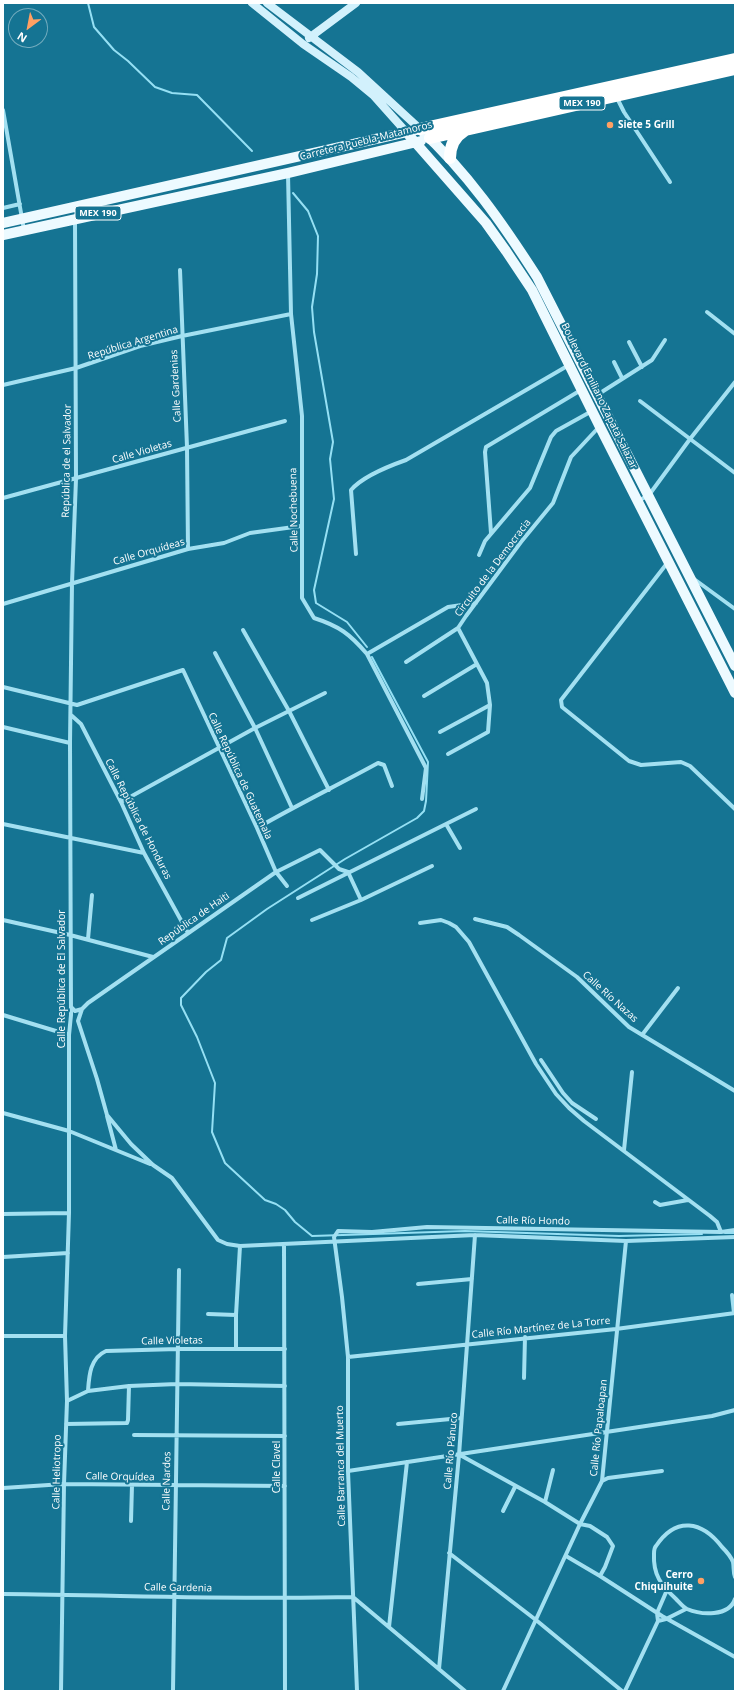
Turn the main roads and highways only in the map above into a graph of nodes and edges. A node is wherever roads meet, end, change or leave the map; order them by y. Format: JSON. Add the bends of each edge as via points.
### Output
{"nodes":[{"id":1,"x":735,"y":59,"type":"edge"},
{"id":2,"x":735,"y":69,"type":"edge"},
{"id":3,"x":420,"y":129,"type":"junction"},
{"id":4,"x":466,"y":130,"type":"junction"},
{"id":5,"x":407,"y":133,"type":"junction"},
{"id":6,"x":430,"y":138,"type":"junction"},
{"id":7,"x":416,"y":142,"type":"junction"},
{"id":8,"x":452,"y":160,"type":"junction"},
{"id":9,"x":443,"y":173,"type":"junction"},
{"id":10,"x":3,"y":223,"type":"edge"},
{"id":11,"x":3,"y":235,"type":"edge"},
{"id":12,"x":735,"y":666,"type":"edge"},
{"id":13,"x":735,"y":693,"type":"edge"}],
"edges":[{"from":1,"to":3,"type":"highway","name":"Carretera Puebla-Matamoros","number":"MEX 190"},
{"from":2,"to":4,"type":"highway","name":"Carretera Puebla-Matamoros","number":"MEX 190"},
{"from":3,"to":5,"type":"main road","name":"Carretera Puebla-Matamoros","number":"MEX 190"},
{"from":3,"to":6,"type":"main road","name":"Boulevard Emiliano Zapata Salazar"},
{"from":4,"to":6,"type":"highway","name":"Carretera Puebla-Matamoros","number":"MEX 190"},
{"from":4,"to":8,"type":"highway","via":[[453,142]]},
{"from":5,"to":7,"type":"main road","name":"Boulevard Emiliano Zapata Salazar"},
{"from":5,"to":10,"type":"main road","name":"Carretera Puebla-Matamoros","number":"MEX 190"},
{"from":6,"to":7,"type":"main road","name":"Carretera Puebla-Matamoros","number":"MEX 190"},
{"from":6,"to":8,"type":"main road","name":"Boulevard Emiliano Zapata Salazar"},
{"from":7,"to":9,"type":"main road","name":"Boulevard Emiliano Zapata Salazar"},
{"from":7,"to":11,"type":"main road","name":"Carretera Puebla-Matamoros","number":"MEX 190","via":[[288,173]]},
{"from":8,"to":9,"type":"main road"},
{"from":8,"to":12,"type":"main road","name":"Boulevard Emiliano Zapata Salazar","via":[[501,223],[536,277]]},
{"from":9,"to":13,"type":"main road","name":"Boulevard Emiliano Zapata Salazar","via":[[486,223],[532,290]]}]}
